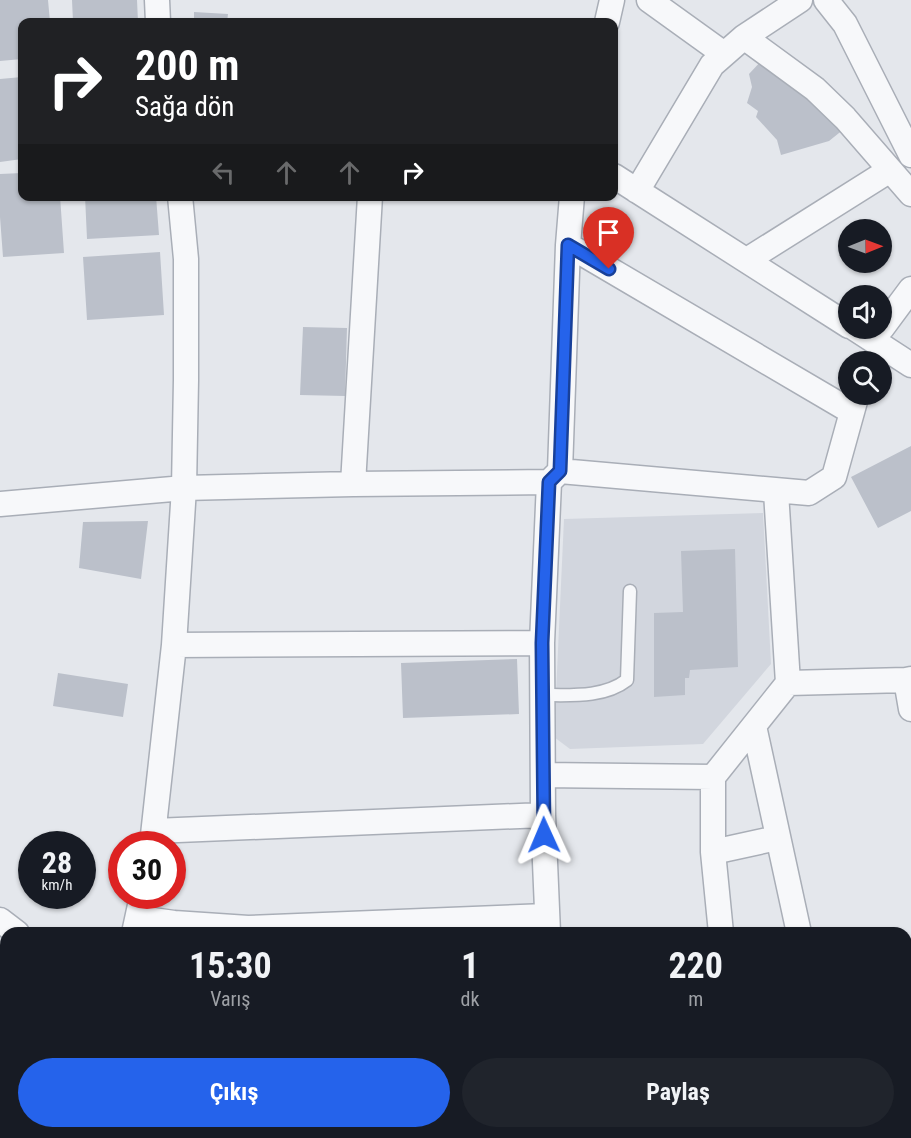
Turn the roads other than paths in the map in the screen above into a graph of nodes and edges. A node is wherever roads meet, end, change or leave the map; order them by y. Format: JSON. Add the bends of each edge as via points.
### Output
{"nodes":[{"id":1,"x":157,"y":0,"type":"edge"},
{"id":2,"x":612,"y":0,"type":"edge"},
{"id":3,"x":649,"y":0,"type":"edge"},
{"id":4,"x":800,"y":0,"type":"edge"},
{"id":5,"x":826,"y":0,"type":"edge"},
{"id":6,"x":158,"y":18,"type":"edge"},
{"id":7,"x":608,"y":18,"type":"edge"},
{"id":8,"x":744,"y":37,"type":"junction"},
{"id":9,"x":724,"y":54,"type":"junction"},
{"id":10,"x":911,"y":155,"type":"edge"},
{"id":11,"x":890,"y":170,"type":"junction"},
{"id":12,"x":618,"y":179,"type":"edge"},
{"id":13,"x":637,"y":191,"type":"junction"},
{"id":14,"x":911,"y":194,"type":"edge"},
{"id":15,"x":180,"y":201,"type":"edge"},
{"id":16,"x":370,"y":201,"type":"edge"},
{"id":17,"x":572,"y":201,"type":"edge"},
{"id":18,"x":568,"y":245,"type":"junction"},
{"id":19,"x":747,"y":260,"type":"junction"},
{"id":20,"x":911,"y":289,"type":"edge"},
{"id":21,"x":892,"y":312,"type":"edge"},
{"id":22,"x":838,"y":319,"type":"edge"},
{"id":23,"x":874,"y":339,"type":"edge"},
{"id":24,"x":911,"y":365,"type":"edge"},
{"id":25,"x":838,"y":394,"type":"edge"},
{"id":26,"x":854,"y":405,"type":"edge"},
{"id":27,"x":554,"y":476,"type":"junction"},
{"id":28,"x":353,"y":484,"type":"junction"},
{"id":29,"x":184,"y":488,"type":"junction"},
{"id":30,"x":776,"y":492,"type":"junction"},
{"id":31,"x":0,"y":504,"type":"edge"},
{"id":32,"x":630,"y":591,"type":"dead end"},
{"id":33,"x":542,"y":643,"type":"junction"},
{"id":34,"x":174,"y":645,"type":"junction"},
{"id":35,"x":908,"y":680,"type":"edge"},
{"id":36,"x":788,"y":683,"type":"junction"},
{"id":37,"x":542,"y":695,"type":"junction"},
{"id":38,"x":911,"y":709,"type":"edge"},
{"id":39,"x":754,"y":726,"type":"junction"},
{"id":40,"x":543,"y":775,"type":"junction"},
{"id":41,"x":713,"y":777,"type":"junction"},
{"id":42,"x":543,"y":815,"type":"junction"},
{"id":43,"x":154,"y":831,"type":"edge"},
{"id":44,"x":186,"y":836,"type":"edge"},
{"id":45,"x":777,"y":838,"type":"junction"},
{"id":46,"x":713,"y":852,"type":"junction"},
{"id":47,"x":138,"y":916,"type":"edge"},
{"id":48,"x":547,"y":925,"type":"edge"},
{"id":49,"x":185,"y":927,"type":"edge"},
{"id":50,"x":348,"y":927,"type":"edge"},
{"id":51,"x":720,"y":927,"type":"edge"},
{"id":52,"x":798,"y":927,"type":"edge"}],
"edges":[{"from":1,"to":6,"type":"street"},
{"from":2,"to":7,"type":"street"},
{"from":3,"to":9,"type":"street"},
{"from":4,"to":8,"type":"street"},
{"from":5,"to":10,"type":"street","via":[[845,24]]},
{"from":8,"to":9,"type":"street"},
{"from":8,"to":11,"type":"street","via":[[815,89],[846,118]]},
{"from":9,"to":13,"type":"street","via":[[712,65]]},
{"from":11,"to":14,"type":"street"},
{"from":11,"to":19,"type":"street"},
{"from":12,"to":13,"type":"street"},
{"from":13,"to":19,"type":"street"},
{"from":15,"to":29,"type":"street","via":[[186,259]]},
{"from":16,"to":28,"type":"street"},
{"from":17,"to":18,"type":"street"},
{"from":18,"to":25,"type":"street"},
{"from":18,"to":27,"type":"street"},
{"from":19,"to":22,"type":"street"},
{"from":20,"to":21,"type":"street"},
{"from":23,"to":24,"type":"street"},
{"from":26,"to":30,"type":"street","via":[[834,477],[808,494]]},
{"from":27,"to":28,"type":"street"},
{"from":27,"to":30,"type":"street"},
{"from":27,"to":33,"type":"street"},
{"from":28,"to":29,"type":"street"},
{"from":29,"to":31,"type":"street"},
{"from":29,"to":34,"type":"street"},
{"from":30,"to":36,"type":"street"},
{"from":32,"to":37,"type":"lane","via":[[627,680],[617,688],[581,695]]},
{"from":33,"to":34,"type":"street"},
{"from":33,"to":37,"type":"street"},
{"from":34,"to":43,"type":"street"},
{"from":35,"to":36,"type":"street"},
{"from":35,"to":38,"type":"street"},
{"from":36,"to":39,"type":"street"},
{"from":37,"to":40,"type":"street"},
{"from":39,"to":41,"type":"street"},
{"from":39,"to":45,"type":"street"},
{"from":40,"to":41,"type":"street"},
{"from":40,"to":42,"type":"street"},
{"from":41,"to":46,"type":"street"},
{"from":42,"to":44,"type":"street"},
{"from":42,"to":48,"type":"street"},
{"from":45,"to":46,"type":"street"},
{"from":45,"to":52,"type":"street"},
{"from":46,"to":51,"type":"street"},
{"from":47,"to":49,"type":"street"},
{"from":48,"to":50,"type":"street"}]}
